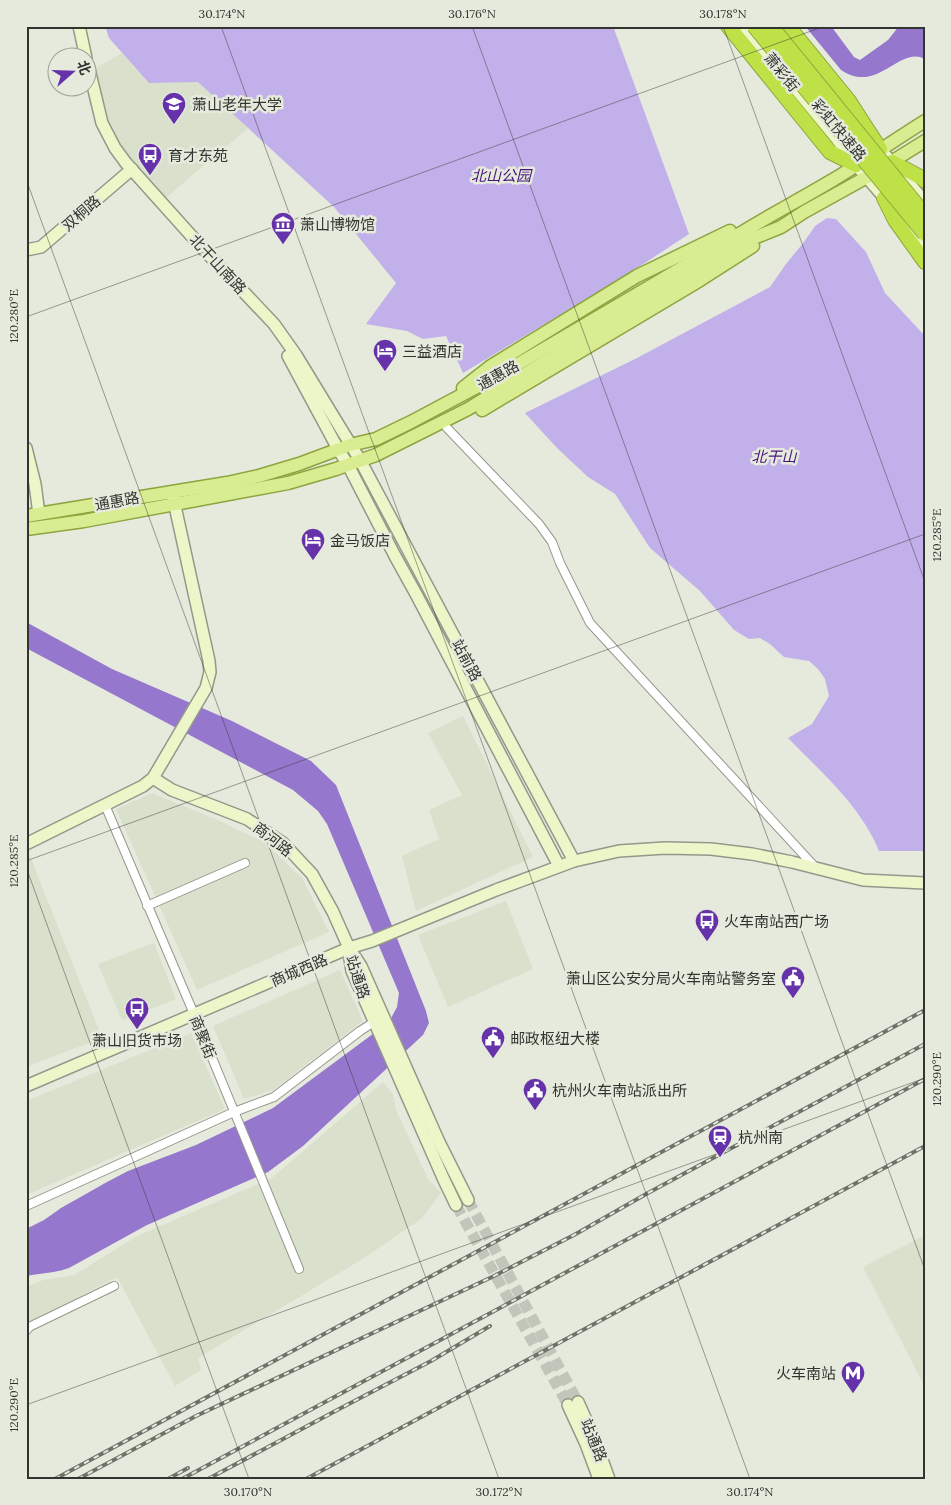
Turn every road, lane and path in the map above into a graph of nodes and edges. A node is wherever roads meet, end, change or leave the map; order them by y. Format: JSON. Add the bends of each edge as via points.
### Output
{"nodes":[{"id":1,"x":79,"y":26,"type":"edge"},
{"id":2,"x":728,"y":26,"type":"edge"},
{"id":3,"x":744,"y":26,"type":"edge"},
{"id":4,"x":754,"y":26,"type":"edge"},
{"id":5,"x":771,"y":26,"type":"edge"},
{"id":6,"x":780,"y":26,"type":"edge"},
{"id":7,"x":788,"y":26,"type":"edge"},
{"id":8,"x":84,"y":48,"type":"edge"},
{"id":9,"x":96,"y":98,"type":"edge"},
{"id":10,"x":925,"y":121,"type":"edge"},
{"id":11,"x":925,"y":142,"type":"edge"},
{"id":12,"x":880,"y":149,"type":"junction"},
{"id":13,"x":892,"y":162,"type":"junction"},
{"id":14,"x":856,"y":165,"type":"junction"},
{"id":15,"x":132,"y":169,"type":"junction"},
{"id":16,"x":867,"y":177,"type":"junction"},
{"id":17,"x":925,"y":181,"type":"edge"},
{"id":18,"x":884,"y":198,"type":"junction"},
{"id":19,"x":925,"y":202,"type":"edge"},
{"id":20,"x":925,"y":214,"type":"edge"},
{"id":21,"x":781,"y":227,"type":"junction"},
{"id":22,"x":925,"y":234,"type":"edge"},
{"id":23,"x":925,"y":246,"type":"edge"},
{"id":24,"x":26,"y":250,"type":"edge"},
{"id":25,"x":925,"y":262,"type":"edge"},
{"id":26,"x":447,"y":428,"type":"junction"},
{"id":27,"x":414,"y":435,"type":"junction"},
{"id":28,"x":344,"y":447,"type":"junction"},
{"id":29,"x":26,"y":448,"type":"edge"},
{"id":30,"x":354,"y":462,"type":"junction"},
{"id":31,"x":173,"y":497,"type":"junction"},
{"id":32,"x":40,"y":514,"type":"junction"},
{"id":33,"x":26,"y":516,"type":"edge"},
{"id":34,"x":26,"y":529,"type":"edge"},
{"id":35,"x":153,"y":778,"type":"junction"},
{"id":36,"x":104,"y":805,"type":"junction"},
{"id":37,"x":26,"y":844,"type":"edge"},
{"id":38,"x":574,"y":861,"type":"junction"},
{"id":39,"x":245,"y":863,"type":"dead end"},
{"id":40,"x":559,"y":866,"type":"junction"},
{"id":41,"x":817,"y":868,"type":"junction"},
{"id":42,"x":925,"y":882,"type":"edge"},
{"id":43,"x":148,"y":906,"type":"junction"},
{"id":44,"x":349,"y":948,"type":"junction"},
{"id":45,"x":194,"y":1014,"type":"junction"},
{"id":46,"x":374,"y":1022,"type":"junction"},
{"id":47,"x":398,"y":1063,"type":"junction"},
{"id":48,"x":26,"y":1086,"type":"edge"},
{"id":49,"x":234,"y":1112,"type":"junction"},
{"id":50,"x":468,"y":1200,"type":"tunnel mouth"},
{"id":51,"x":456,"y":1205,"type":"tunnel mouth"},
{"id":52,"x":26,"y":1206,"type":"edge"},
{"id":53,"x":299,"y":1269,"type":"dead end"},
{"id":54,"x":114,"y":1286,"type":"dead end"},
{"id":55,"x":26,"y":1331,"type":"edge"},
{"id":56,"x":599,"y":1479,"type":"edge"},
{"id":57,"x":609,"y":1479,"type":"edge"}],
"edges":[{"from":1,"to":8,"type":"main road"},
{"from":2,"to":14,"type":"highway","via":[[830,152]]},
{"from":3,"to":14,"type":"main road","name":"萧彩街"},
{"from":4,"to":22,"type":"highway","name":"彩虹快速路","bridge":true},
{"from":5,"to":20,"type":"highway","name":"彩虹快速路","bridge":true},
{"from":6,"to":12,"type":"main road","name":"萧彩街"},
{"from":7,"to":12,"type":"highway","via":[[850,101]]},
{"from":9,"to":15,"type":"main road","name":"北干山南路","via":[[102,123],[115,148]]},
{"from":10,"to":12,"type":"main road"},
{"from":11,"to":13,"type":"main road","name":"通惠路"},
{"from":12,"to":13,"type":"main road","name":"萧彩街"},
{"from":12,"to":14,"type":"main road"},
{"from":13,"to":16,"type":"main road","name":"通惠路"},
{"from":13,"to":17,"type":"highway"},
{"from":13,"to":19,"type":"main road","name":"萧彩街"},
{"from":14,"to":16,"type":"main road","name":"萧彩街"},
{"from":14,"to":28,"type":"main road","name":"通惠路","via":[[798,201],[637,276],[491,366],[411,422],[376,439]]},
{"from":15,"to":24,"type":"main road","name":"双桐路","via":[[41,247]]},
{"from":15,"to":28,"type":"main road","name":"北干山南路","via":[[274,324],[296,356]]},
{"from":16,"to":18,"type":"main road","name":"萧彩街"},
{"from":16,"to":21,"type":"main road","name":"通惠路"},
{"from":18,"to":23,"type":"main road","name":"萧彩街"},
{"from":18,"to":25,"type":"highway","via":[[894,220]]},
{"from":21,"to":26,"type":"main road","via":[[700,280]]},
{"from":21,"to":27,"type":"main road","name":"通惠路","via":[[744,242],[468,409]]},
{"from":26,"to":27,"type":"main road"},
{"from":26,"to":41,"type":"street","via":[[539,524],[552,542],[590,623]]},
{"from":27,"to":30,"type":"main road","name":"通惠路","via":[[376,455]]},
{"from":28,"to":30,"type":"main road","name":"北干山南路"},
{"from":28,"to":31,"type":"main road","name":"通惠路","via":[[259,476]]},
{"from":29,"to":32,"type":"main road"},
{"from":30,"to":31,"type":"main road","name":"通惠路","via":[[288,483],[228,495]]},
{"from":30,"to":38,"type":"main road","name":"站前路"},
{"from":30,"to":40,"type":"main road","via":[[395,556]]},
{"from":31,"to":32,"type":"main road","name":"通惠路"},
{"from":31,"to":34,"type":"main road","name":"通惠路","via":[[84,521]]},
{"from":31,"to":35,"type":"main road","via":[[210,672],[206,688]]},
{"from":32,"to":33,"type":"main road","name":"通惠路"},
{"from":35,"to":36,"type":"main road"},
{"from":35,"to":44,"type":"main road","name":"商河路","via":[[172,790],[247,819],[283,843],[312,874]]},
{"from":36,"to":37,"type":"main road"},
{"from":36,"to":43,"type":"street","name":"商聚街"},
{"from":38,"to":40,"type":"main road","name":"商城西路"},
{"from":38,"to":41,"type":"main road","name":"商城西路","via":[[619,851],[710,849]]},
{"from":39,"to":43,"type":"street"},
{"from":40,"to":44,"type":"main road","name":"商城西路"},
{"from":41,"to":42,"type":"main road","name":"商城西路","via":[[863,880]]},
{"from":43,"to":45,"type":"street","name":"商聚街"},
{"from":44,"to":45,"type":"main road","name":"商城西路"},
{"from":44,"to":46,"type":"main road","name":"站通路","via":[[352,971]]},
{"from":44,"to":47,"type":"main road","name":"站通路","via":[[383,1014]]},
{"from":45,"to":48,"type":"main road","name":"商城西路"},
{"from":45,"to":49,"type":"street","name":"商聚街"},
{"from":46,"to":47,"type":"main road","name":"站通路"},
{"from":46,"to":49,"type":"street","via":[[274,1097]]},
{"from":47,"to":50,"type":"main road","name":"站通路"},
{"from":47,"to":51,"type":"main road","name":"站通路"},
{"from":49,"to":52,"type":"street"},
{"from":49,"to":53,"type":"street","name":"商聚街"},
{"from":54,"to":55,"type":"street"},
{"from":56,"to":57,"type":"main road","name":"站通路","via":[[573,1404],[595,1440]]}]}
